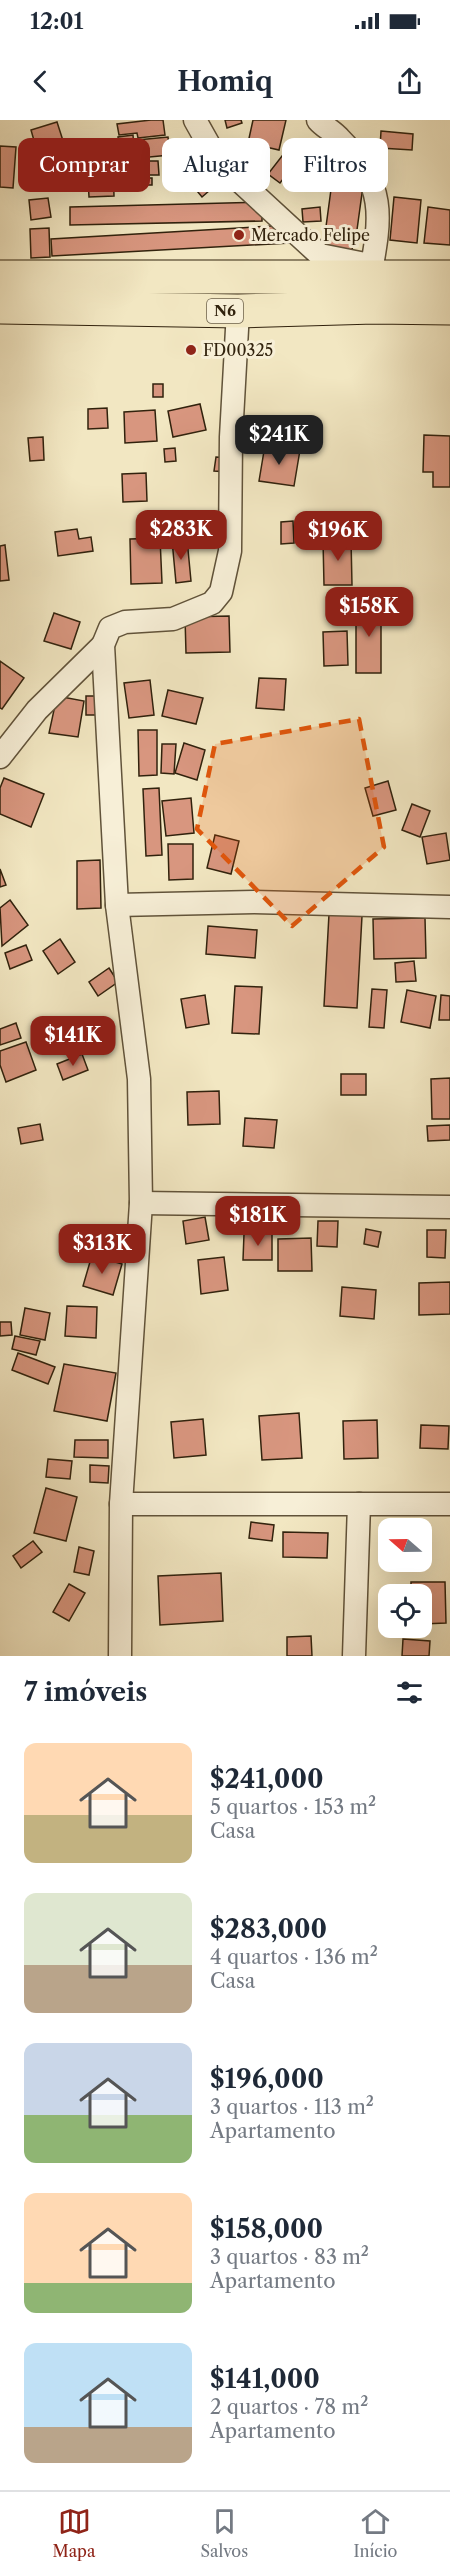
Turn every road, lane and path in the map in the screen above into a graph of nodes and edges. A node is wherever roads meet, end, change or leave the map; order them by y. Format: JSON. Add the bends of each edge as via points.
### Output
{"nodes":[{"id":1,"x":195,"y":120,"type":"edge"},
{"id":2,"x":318,"y":120,"type":"edge"},
{"id":3,"x":371,"y":272,"type":"junction"},
{"id":4,"x":0,"y":277,"type":"edge"},
{"id":5,"x":450,"y":277,"type":"edge"},
{"id":6,"x":0,"y":308,"type":"edge"},
{"id":7,"x":450,"y":308,"type":"edge"},
{"id":8,"x":238,"y":311,"type":"junction"},
{"id":9,"x":103,"y":645,"type":"junction"},
{"id":10,"x":0,"y":757,"type":"edge"},
{"id":11,"x":117,"y":904,"type":"junction"},
{"id":12,"x":450,"y":907,"type":"edge"},
{"id":13,"x":141,"y":1203,"type":"junction"},
{"id":14,"x":450,"y":1207,"type":"edge"},
{"id":15,"x":450,"y":1503,"type":"edge"},
{"id":16,"x":121,"y":1504,"type":"junction"},
{"id":17,"x":359,"y":1504,"type":"junction"},
{"id":18,"x":120,"y":1656,"type":"edge"},
{"id":19,"x":354,"y":1656,"type":"edge"}],
"edges":[{"from":1,"to":3,"type":"street","via":[[218,161],[320,255]]},
{"from":2,"to":3,"type":"street","via":[[339,137],[374,185],[379,230]]},
{"from":3,"to":4,"type":"highway","number":"N6"},
{"from":3,"to":5,"type":"highway","number":"N6"},
{"from":6,"to":8,"type":"highway","number":"N6"},
{"from":7,"to":8,"type":"highway","number":"N6"},
{"from":8,"to":9,"type":"street","via":[[230,551],[221,592],[212,603],[173,619],[125,622],[110,628]]},
{"from":9,"to":10,"type":"street","via":[[37,710]]},
{"from":9,"to":11,"type":"street"},
{"from":11,"to":12,"type":"street","via":[[254,902]]},
{"from":11,"to":13,"type":"street","via":[[139,1079]]},
{"from":13,"to":14,"type":"street"},
{"from":13,"to":16,"type":"street"},
{"from":15,"to":17,"type":"street"},
{"from":16,"to":17,"type":"street"},
{"from":16,"to":18,"type":"street"},
{"from":17,"to":19,"type":"street"}]}
